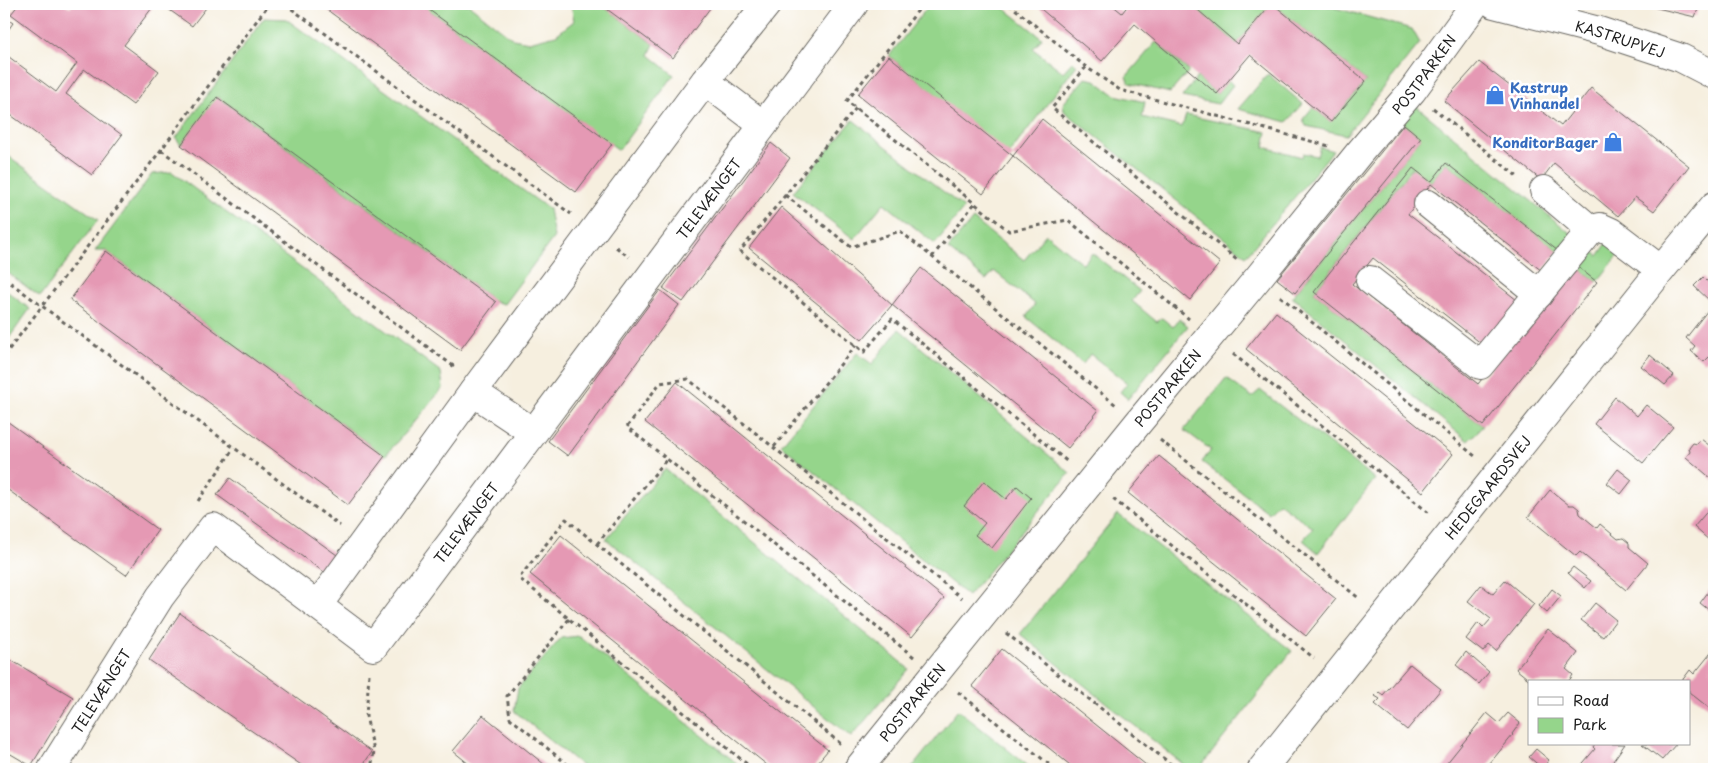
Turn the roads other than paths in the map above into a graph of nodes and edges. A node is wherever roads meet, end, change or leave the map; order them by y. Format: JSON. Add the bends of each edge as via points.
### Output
{"nodes":[{"id":1,"x":767,"y":4,"type":"edge"},
{"id":2,"x":854,"y":4,"type":"edge"},
{"id":3,"x":1475,"y":4,"type":"edge"},
{"id":4,"x":1494,"y":4,"type":"edge"},
{"id":5,"x":1714,"y":76,"type":"edge"},
{"id":6,"x":705,"y":81,"type":"junction"},
{"id":7,"x":763,"y":125,"type":"junction"},
{"id":8,"x":1544,"y":190,"type":"road end"},
{"id":9,"x":1428,"y":204,"type":"dead end"},
{"id":10,"x":1714,"y":206,"type":"edge"},
{"id":11,"x":1591,"y":230,"type":"junction"},
{"id":12,"x":1661,"y":270,"type":"junction"},
{"id":13,"x":1370,"y":280,"type":"dead end"},
{"id":14,"x":1539,"y":294,"type":"junction"},
{"id":15,"x":475,"y":388,"type":"junction"},
{"id":16,"x":533,"y":432,"type":"junction"},
{"id":17,"x":318,"y":605,"type":"junction"},
{"id":18,"x":861,"y":766,"type":"edge"},
{"id":19,"x":52,"y":769,"type":"edge"},
{"id":20,"x":1262,"y":769,"type":"edge"}],
"edges":[{"from":1,"to":6,"type":"street"},
{"from":2,"to":7,"type":"street","name":"TELEVÆNGET"},
{"from":3,"to":18,"type":"street","name":"POSTPARKEN","via":[[1412,91]]},
{"from":4,"to":5,"type":"street","name":"KASTRUPVEJ","via":[[1597,30],[1681,58]]},
{"from":6,"to":7,"type":"street"},
{"from":6,"to":15,"type":"street"},
{"from":7,"to":16,"type":"street","name":"TELEVÆNGET"},
{"from":8,"to":11,"type":"street"},
{"from":9,"to":14,"type":"street"},
{"from":10,"to":12,"type":"street","name":"HEDEGAARDSVEJ"},
{"from":11,"to":12,"type":"street","via":[[1600,227],[1611,232]]},
{"from":11,"to":14,"type":"street"},
{"from":12,"to":20,"type":"street","name":"HEDEGAARDSVEJ"},
{"from":13,"to":14,"type":"street","via":[[1480,366]]},
{"from":15,"to":16,"type":"street"},
{"from":15,"to":17,"type":"street"},
{"from":16,"to":17,"type":"street","name":"TELEVÆNGET","via":[[373,647]]},
{"from":17,"to":19,"type":"street","name":"TELEVÆNGET","via":[[213,527],[160,597]]}]}
